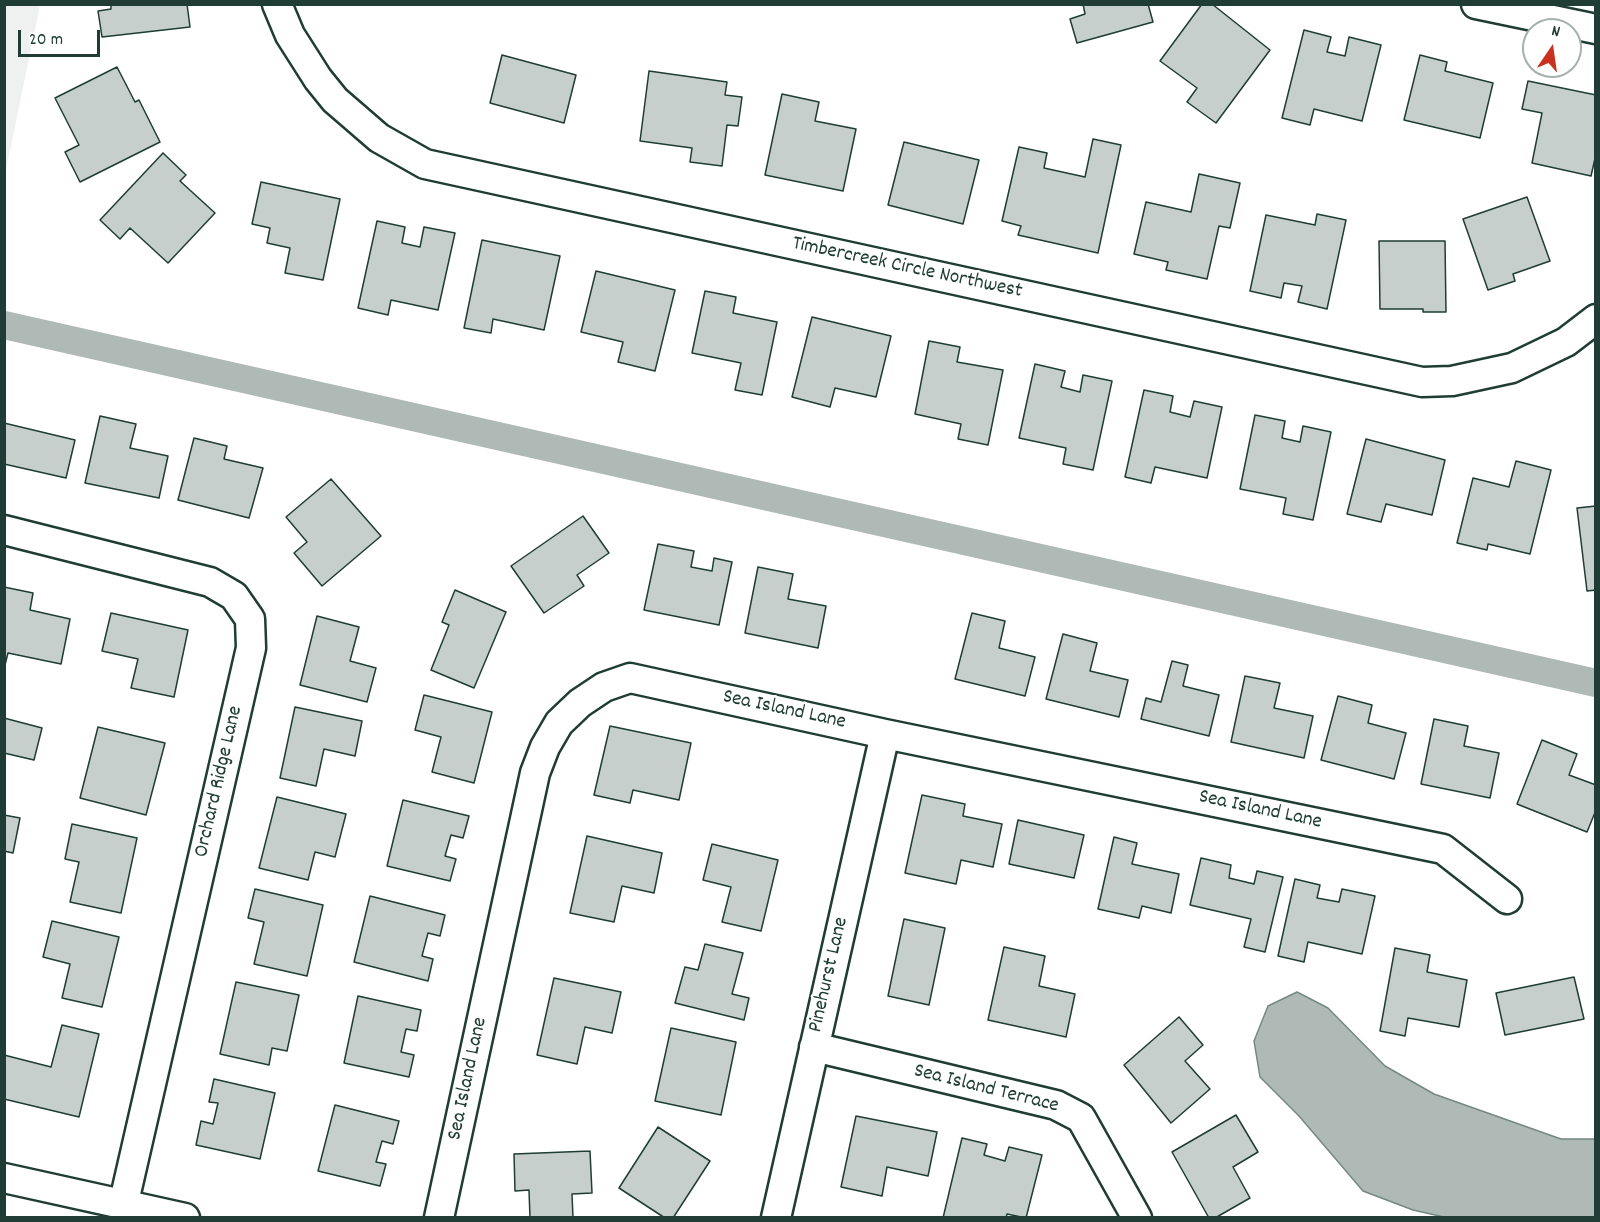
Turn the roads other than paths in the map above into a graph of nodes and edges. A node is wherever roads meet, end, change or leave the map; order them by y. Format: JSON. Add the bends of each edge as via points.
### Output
{"nodes":[{"id":1,"x":277,"y":4,"type":"edge"},
{"id":2,"x":1476,"y":4,"type":"edge"},
{"id":3,"x":1596,"y":29,"type":"edge"},
{"id":4,"x":1596,"y":319,"type":"edge"},
{"id":5,"x":4,"y":530,"type":"edge"},
{"id":6,"x":885,"y":734,"type":"junction"},
{"id":7,"x":1507,"y":898,"type":"dead end"},
{"id":8,"x":814,"y":1047,"type":"junction"},
{"id":9,"x":4,"y":1178,"type":"edge"},
{"id":10,"x":123,"y":1206,"type":"junction"},
{"id":11,"x":185,"y":1218,"type":"edge"},
{"id":12,"x":439,"y":1218,"type":"edge"},
{"id":13,"x":776,"y":1218,"type":"edge"},
{"id":14,"x":1137,"y":1218,"type":"edge"}],
"edges":[{"from":1,"to":4,"type":"street","name":"Timbercreek Circle Northwest","via":[[290,35],[335,100],[379,138],[425,164],[1422,382],[1452,381],[1512,368],[1566,342]]},
{"from":2,"to":3,"type":"street"},
{"from":5,"to":10,"type":"street","name":"Orchard Ridge Lane","via":[[210,582],[234,596],[250,619],[252,648]]},
{"from":6,"to":7,"type":"street","name":"Sea Island Lane","via":[[1443,849]]},
{"from":6,"to":8,"type":"street","name":"Pinehurst Lane"},
{"from":6,"to":12,"type":"street","name":"Sea Island Lane","via":[[630,678],[604,687],[559,723],[535,773]]},
{"from":8,"to":13,"type":"street","name":"Pinehurst Lane"},
{"from":8,"to":14,"type":"street","name":"Sea Island Terrace","via":[[1056,1105],[1081,1118]]},
{"from":9,"to":10,"type":"street"},
{"from":10,"to":11,"type":"street"}]}
